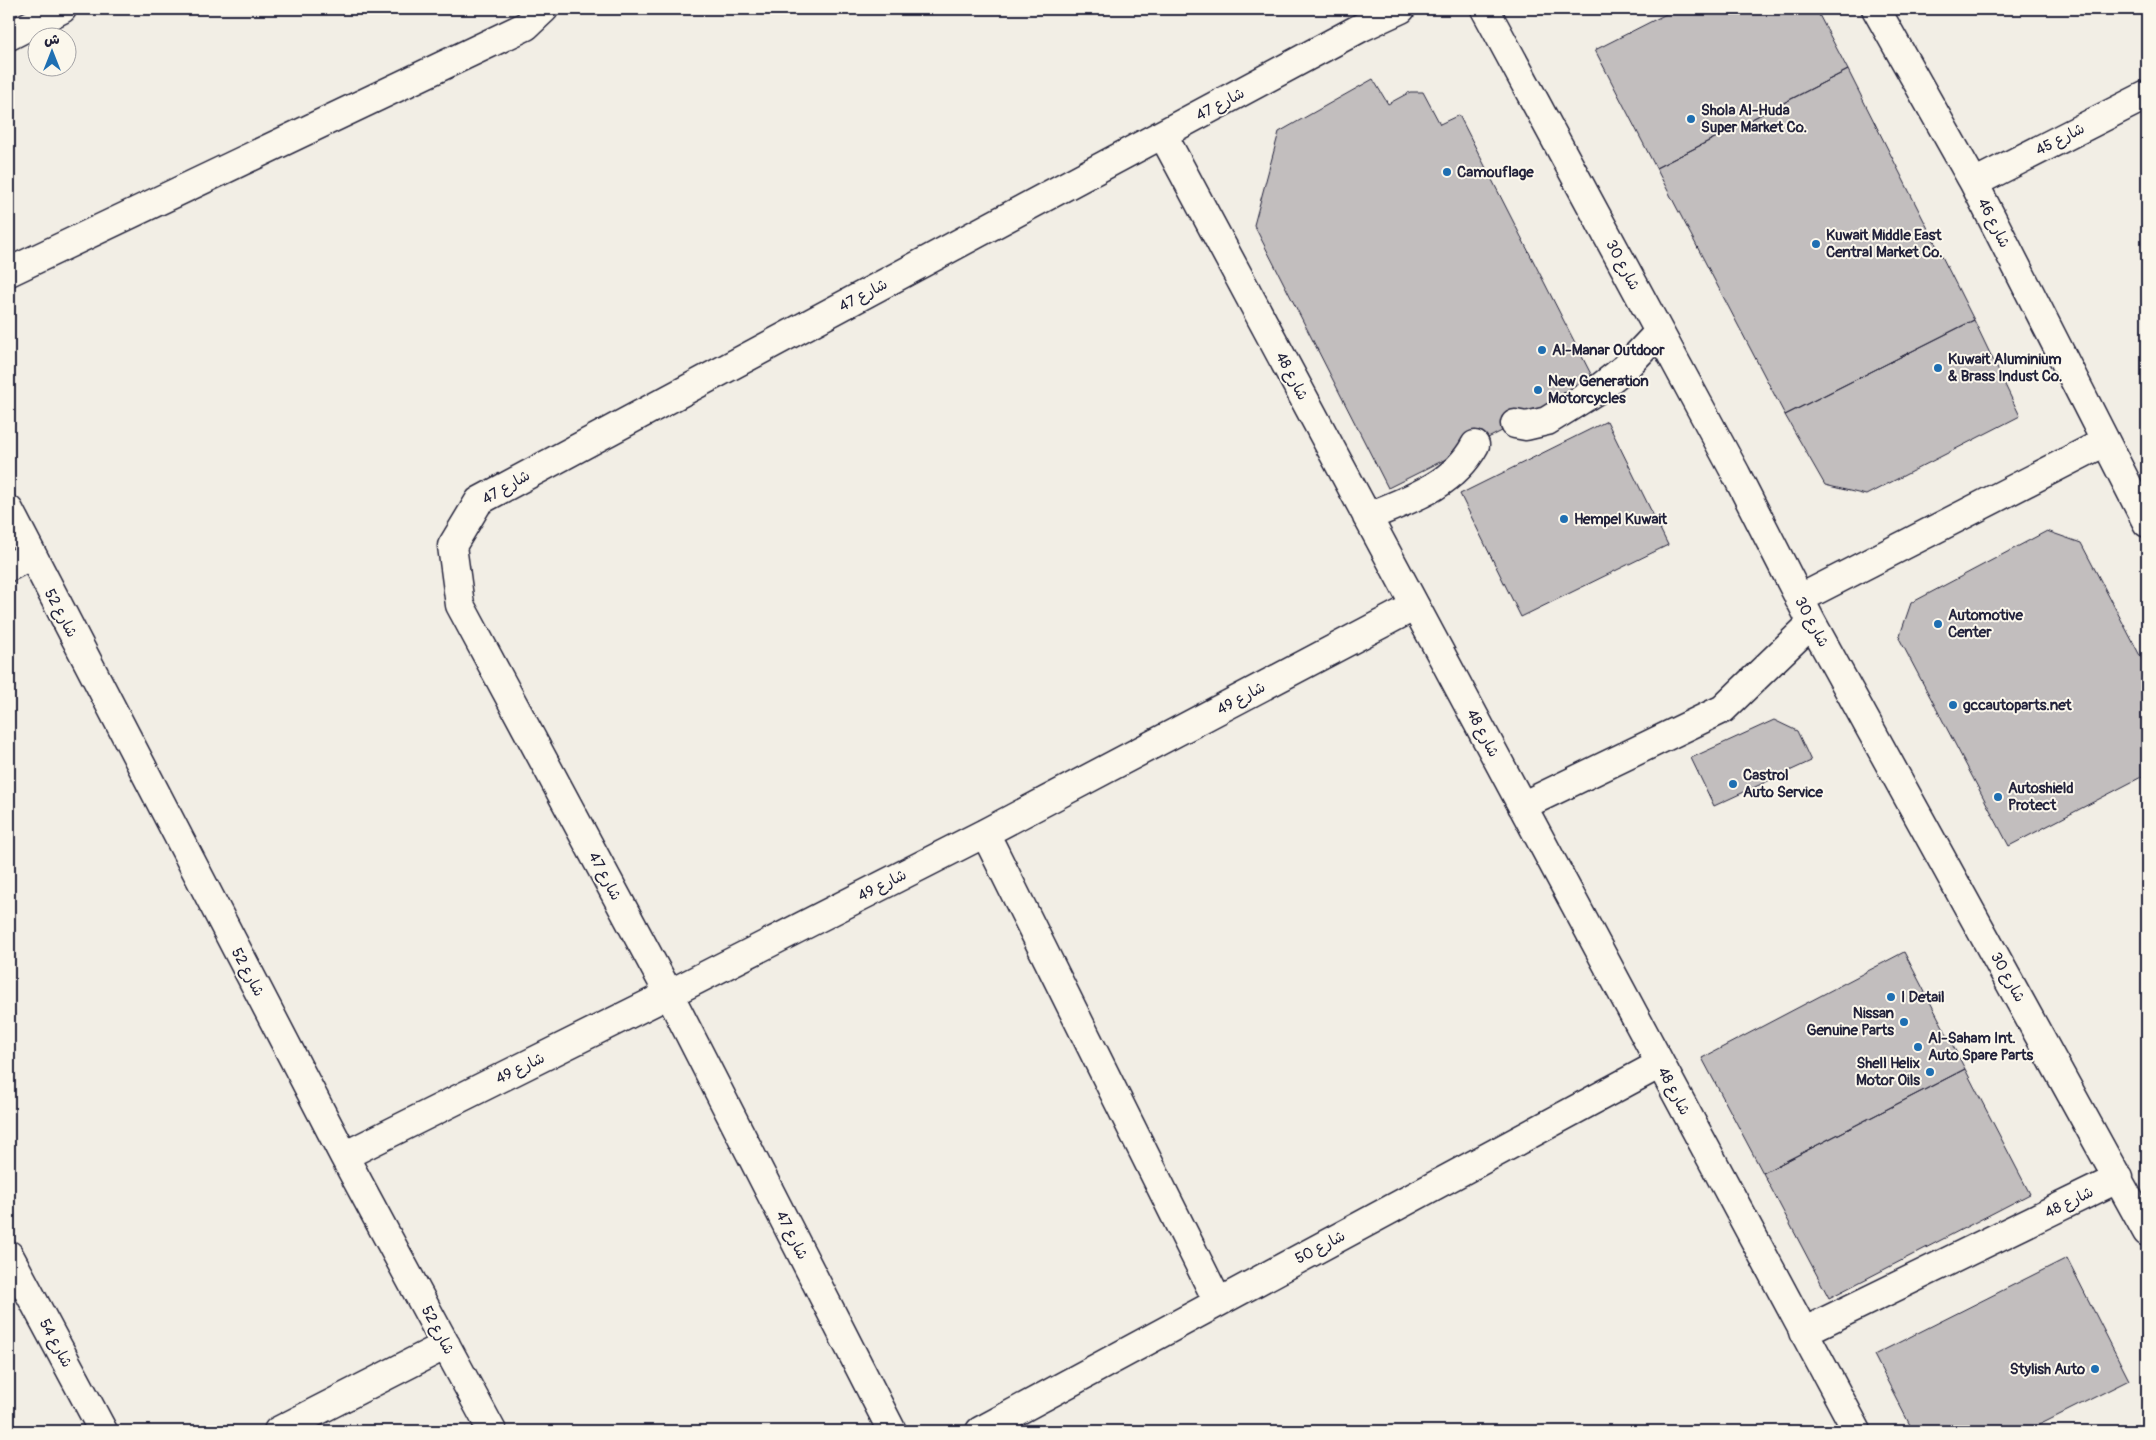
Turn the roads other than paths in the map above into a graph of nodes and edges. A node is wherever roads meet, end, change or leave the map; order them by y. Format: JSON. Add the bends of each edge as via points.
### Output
{"nodes":[{"id":1,"x":62,"y":9,"type":"edge"},
{"id":2,"x":544,"y":9,"type":"edge"},
{"id":3,"x":1401,"y":9,"type":"edge"},
{"id":4,"x":1485,"y":9,"type":"edge"},
{"id":5,"x":1876,"y":9,"type":"edge"},
{"id":6,"x":1358,"y":18,"type":"edge"},
{"id":7,"x":9,"y":36,"type":"edge"},
{"id":8,"x":2147,"y":95,"type":"edge"},
{"id":9,"x":1162,"y":135,"type":"junction"},
{"id":10,"x":1974,"y":183,"type":"junction"},
{"id":11,"x":9,"y":272,"type":"edge"},
{"id":12,"x":1659,"y":332,"type":"junction"},
{"id":13,"x":1515,"y":424,"type":"dead end"},
{"id":14,"x":2105,"y":442,"type":"junction"},
{"id":15,"x":1475,"y":445,"type":"dead end"},
{"id":16,"x":9,"y":510,"type":"edge"},
{"id":17,"x":1367,"y":517,"type":"junction"},
{"id":18,"x":2147,"y":523,"type":"edge"},
{"id":19,"x":20,"y":561,"type":"edge"},
{"id":20,"x":1799,"y":599,"type":"junction"},
{"id":21,"x":1415,"y":606,"type":"junction"},
{"id":22,"x":1812,"y":623,"type":"junction"},
{"id":23,"x":1522,"y":806,"type":"junction"},
{"id":24,"x":985,"y":833,"type":"junction"},
{"id":25,"x":669,"y":994,"type":"junction"},
{"id":26,"x":1660,"y":1064,"type":"junction"},
{"id":27,"x":344,"y":1156,"type":"junction"},
{"id":28,"x":2119,"y":1178,"type":"junction"},
{"id":29,"x":2147,"y":1232,"type":"edge"},
{"id":30,"x":9,"y":1255,"type":"edge"},
{"id":31,"x":1218,"y":1302,"type":"junction"},
{"id":32,"x":1804,"y":1332,"type":"junction"},
{"id":33,"x":446,"y":1345,"type":"junction"},
{"id":34,"x":103,"y":1431,"type":"edge"},
{"id":35,"x":278,"y":1431,"type":"edge"},
{"id":36,"x":492,"y":1431,"type":"edge"},
{"id":37,"x":892,"y":1431,"type":"edge"},
{"id":38,"x":980,"y":1431,"type":"edge"},
{"id":39,"x":1857,"y":1431,"type":"edge"}],
"edges":[{"from":1,"to":7,"type":"street"},
{"from":2,"to":11,"type":"street","via":[[526,26]]},
{"from":3,"to":6,"type":"street","name":"شارع 47"},
{"from":4,"to":12,"type":"street","name":"شارع 30"},
{"from":5,"to":10,"type":"street","name":"شارع 46"},
{"from":6,"to":9,"type":"street","name":"شارع 47"},
{"from":8,"to":10,"type":"street","name":"شارع 45"},
{"from":9,"to":17,"type":"street","name":"شارع 48"},
{"from":9,"to":25,"type":"street","name":"شارع 47","via":[[479,501],[452,546],[460,605]]},
{"from":10,"to":14,"type":"street","name":"شارع 46"},
{"from":12,"to":13,"type":"street","via":[[1625,368],[1597,390],[1547,421],[1526,426]]},
{"from":12,"to":20,"type":"street","name":"شارع 30"},
{"from":14,"to":18,"type":"street","name":"شارع 46"},
{"from":14,"to":20,"type":"street"},
{"from":15,"to":17,"type":"street","via":[[1454,474],[1422,494]]},
{"from":16,"to":19,"type":"street","name":"شارع 52"},
{"from":17,"to":21,"type":"street","name":"شارع 48"},
{"from":19,"to":27,"type":"street","name":"شارع 52"},
{"from":20,"to":22,"type":"street","name":"شارع 30"},
{"from":21,"to":23,"type":"street","name":"شارع 48"},
{"from":21,"to":24,"type":"street","name":"شارع 49"},
{"from":22,"to":23,"type":"street","via":[[1723,709]]},
{"from":22,"to":28,"type":"street","name":"شارع 30"},
{"from":23,"to":26,"type":"street","name":"شارع 48"},
{"from":24,"to":25,"type":"street","name":"شارع 49"},
{"from":24,"to":31,"type":"street"},
{"from":25,"to":27,"type":"street","name":"شارع 49"},
{"from":25,"to":37,"type":"street","name":"شارع 47"},
{"from":26,"to":31,"type":"street","name":"شارع 50"},
{"from":26,"to":32,"type":"street","name":"شارع 48"},
{"from":27,"to":33,"type":"street","name":"شارع 52"},
{"from":28,"to":29,"type":"street","name":"شارع 30"},
{"from":28,"to":32,"type":"street","name":"شارع 48"},
{"from":30,"to":34,"type":"street","name":"شارع 54"},
{"from":31,"to":38,"type":"street","name":"شارع 50"},
{"from":32,"to":39,"type":"street","name":"شارع 48"},
{"from":33,"to":35,"type":"street"},
{"from":33,"to":36,"type":"street","name":"شارع 52"}]}
